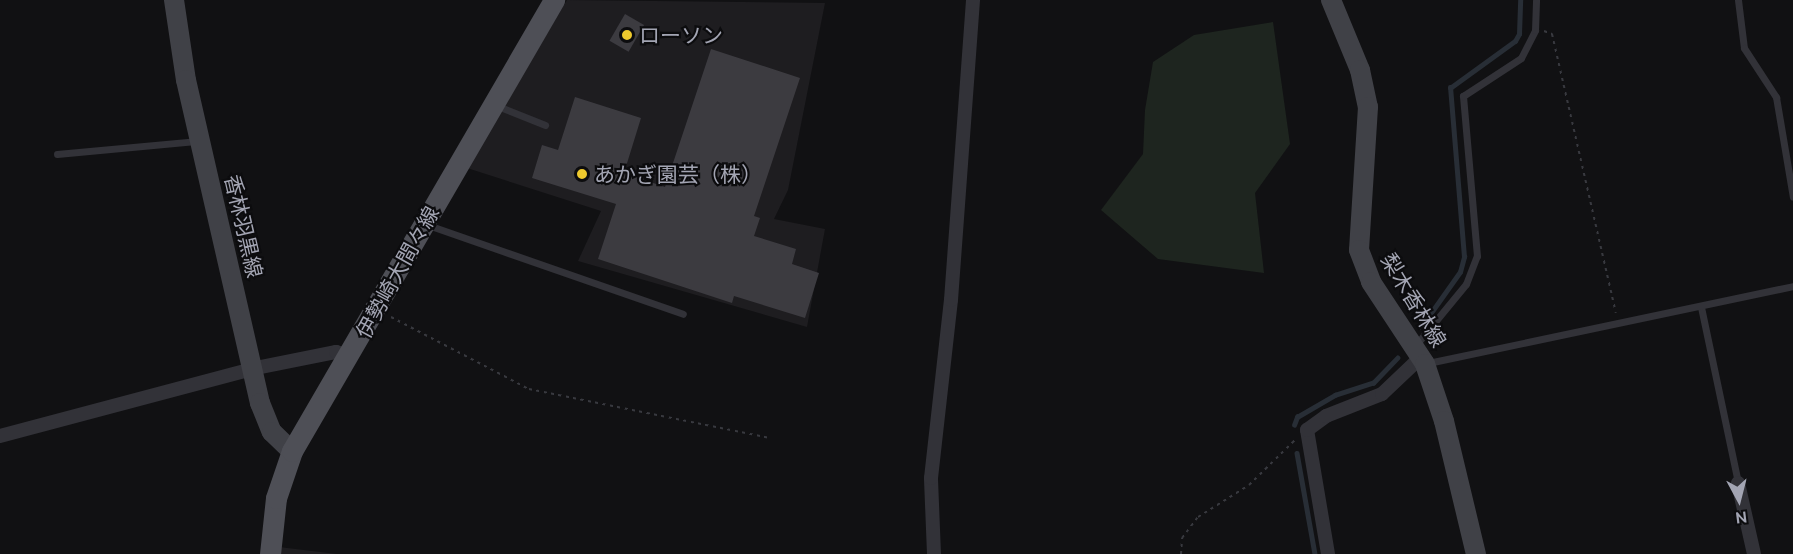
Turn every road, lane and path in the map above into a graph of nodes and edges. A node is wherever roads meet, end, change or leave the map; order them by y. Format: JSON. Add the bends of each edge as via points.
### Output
{"nodes":[{"id":1,"x":174,"y":0,"type":"edge"},
{"id":2,"x":554,"y":0,"type":"edge"},
{"id":3,"x":973,"y":0,"type":"edge"},
{"id":4,"x":1332,"y":0,"type":"edge"},
{"id":5,"x":1536,"y":0,"type":"edge"},
{"id":6,"x":1738,"y":0,"type":"edge"},
{"id":7,"x":1535,"y":30,"type":"junction"},
{"id":8,"x":493,"y":104,"type":"junction"},
{"id":9,"x":545,"y":125,"type":"dead end"},
{"id":10,"x":200,"y":140,"type":"junction"},
{"id":11,"x":57,"y":154,"type":"dead end"},
{"id":12,"x":1793,"y":197,"type":"edge"},
{"id":13,"x":423,"y":223,"type":"junction"},
{"id":14,"x":1793,"y":286,"type":"edge"},
{"id":15,"x":1701,"y":307,"type":"junction"},
{"id":16,"x":376,"y":308,"type":"junction"},
{"id":17,"x":683,"y":314,"type":"dead end"},
{"id":18,"x":1618,"y":324,"type":"junction"},
{"id":19,"x":1421,"y":355,"type":"junction"},
{"id":20,"x":349,"y":356,"type":"junction"},
{"id":21,"x":251,"y":369,"type":"junction"},
{"id":22,"x":0,"y":436,"type":"edge"},
{"id":23,"x":1306,"y":436,"type":"junction"},
{"id":24,"x":769,"y":438,"type":"dead end"},
{"id":25,"x":292,"y":451,"type":"junction"},
{"id":26,"x":1738,"y":483,"type":"joint"},
{"id":27,"x":270,"y":554,"type":"edge"},
{"id":28,"x":934,"y":554,"type":"edge"},
{"id":29,"x":1181,"y":554,"type":"edge"},
{"id":30,"x":1328,"y":554,"type":"edge"},
{"id":31,"x":1476,"y":554,"type":"edge"},
{"id":32,"x":1754,"y":554,"type":"edge"}],
"edges":[{"from":1,"to":10,"type":"main road","name":"香林羽黒線","via":[[176,30]]},
{"from":2,"to":8,"type":"main road","name":"伊勢崎大間々線"},
{"from":3,"to":28,"type":"street","via":[[951,300],[931,478]]},
{"from":4,"to":19,"type":"main road","name":"梨木香林線","via":[[1360,70],[1368,107],[1359,250],[1371,282]]},
{"from":5,"to":7,"type":"lane"},
{"from":6,"to":12,"type":"lane","via":[[1744,48],[1776,97]]},
{"from":7,"to":18,"type":"path","via":[[1552,34]]},
{"from":7,"to":19,"type":"lane","via":[[1521,58],[1463,96],[1477,244],[1475,267]]},
{"from":8,"to":9,"type":"lane"},
{"from":8,"to":13,"type":"main road","name":"伊勢崎大間々線"},
{"from":10,"to":11,"type":"lane","via":[[154,148]]},
{"from":10,"to":21,"type":"main road","name":"香林羽黒線"},
{"from":13,"to":16,"type":"main road","name":"伊勢崎大間々線"},
{"from":13,"to":17,"type":"lane","via":[[442,233]]},
{"from":14,"to":15,"type":"lane"},
{"from":15,"to":18,"type":"lane"},
{"from":15,"to":26,"type":"lane"},
{"from":16,"to":20,"type":"main road","name":"伊勢崎大間々線"},
{"from":16,"to":24,"type":"path","via":[[528,389]]},
{"from":18,"to":19,"type":"lane"},
{"from":19,"to":23,"type":"street","via":[[1382,394],[1326,416],[1307,430]]},
{"from":19,"to":31,"type":"main road","name":"梨木香林線","via":[[1444,421]]},
{"from":20,"to":21,"type":"street","via":[[336,352]]},
{"from":20,"to":25,"type":"main road","name":"伊勢崎大間々線"},
{"from":21,"to":22,"type":"street"},
{"from":21,"to":25,"type":"main road","name":"香林羽黒線","via":[[265,419],[277,440]]},
{"from":23,"to":29,"type":"path","via":[[1287,444],[1250,485],[1198,517],[1182,538]]},
{"from":23,"to":30,"type":"street"},
{"from":25,"to":27,"type":"main road","name":"伊勢崎大間々線","via":[[276,498]]},
{"from":26,"to":32,"type":"street"}]}
